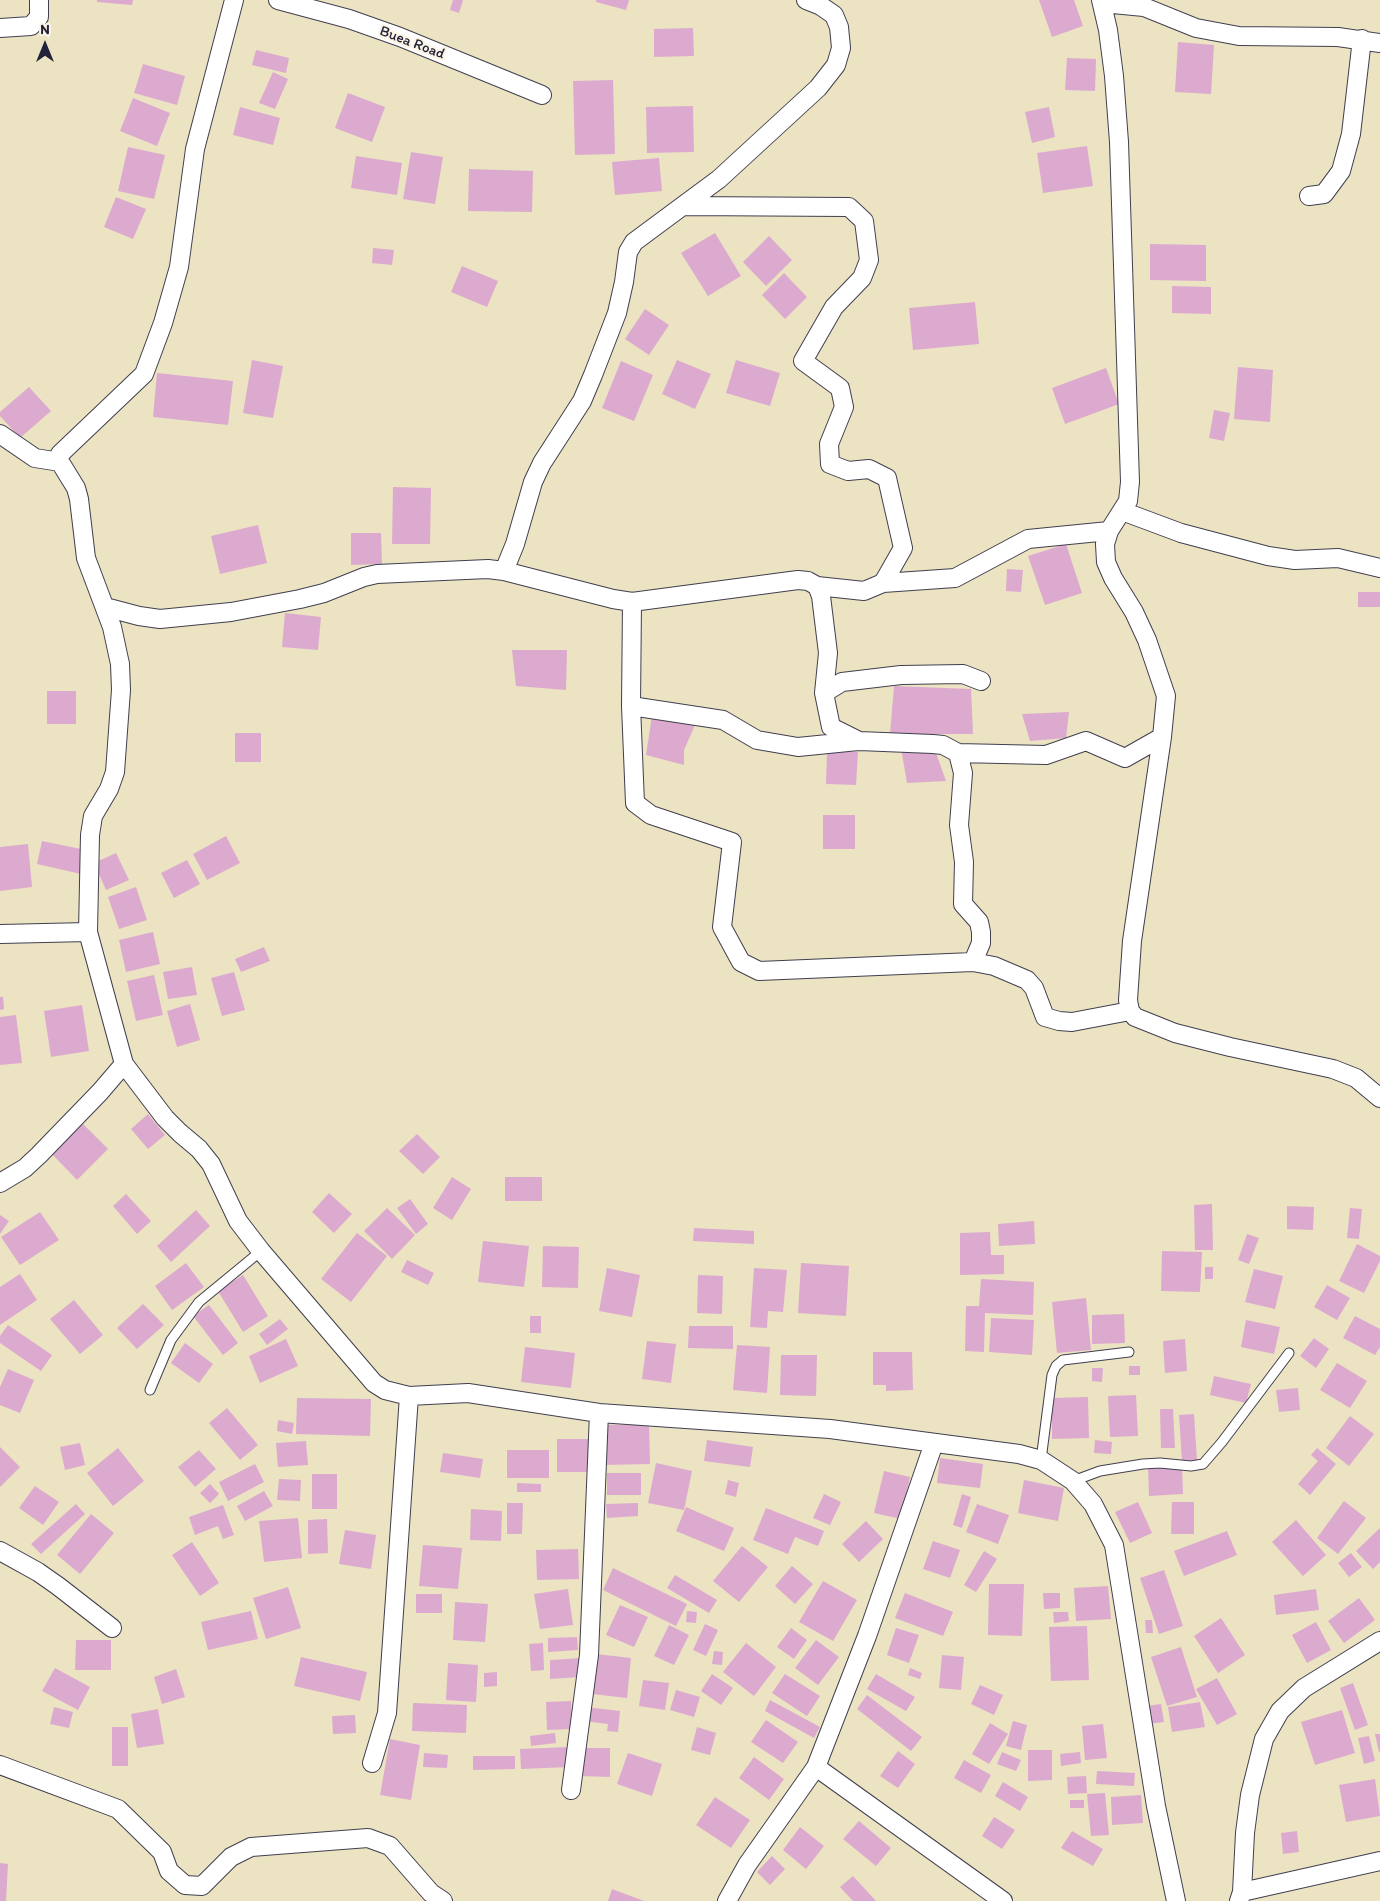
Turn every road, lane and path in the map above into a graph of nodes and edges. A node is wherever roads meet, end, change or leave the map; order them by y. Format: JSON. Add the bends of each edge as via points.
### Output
{"nodes":[{"id":1,"x":39,"y":0,"type":"edge"},
{"id":2,"x":234,"y":0,"type":"edge"},
{"id":3,"x":278,"y":0,"type":"edge"},
{"id":4,"x":818,"y":2,"type":"edge"},
{"id":5,"x":1102,"y":2,"type":"edge"},
{"id":6,"x":0,"y":28,"type":"edge"},
{"id":7,"x":1362,"y":40,"type":"junction"},
{"id":8,"x":1380,"y":43,"type":"edge"},
{"id":9,"x":542,"y":95,"type":"dead end"},
{"id":10,"x":1309,"y":196,"type":"dead end"},
{"id":11,"x":683,"y":206,"type":"junction"},
{"id":12,"x":0,"y":434,"type":"edge"},
{"id":13,"x":60,"y":462,"type":"junction"},
{"id":14,"x":1122,"y":511,"type":"junction"},
{"id":15,"x":1109,"y":531,"type":"junction"},
{"id":16,"x":1380,"y":568,"type":"edge"},
{"id":17,"x":504,"y":571,"type":"junction"},
{"id":18,"x":884,"y":583,"type":"junction"},
{"id":19,"x":817,"y":586,"type":"junction"},
{"id":20,"x":632,"y":602,"type":"junction"},
{"id":21,"x":105,"y":607,"type":"junction"},
{"id":22,"x":981,"y":680,"type":"dead end"},
{"id":23,"x":824,"y":693,"type":"junction"},
{"id":24,"x":630,"y":706,"type":"junction"},
{"id":25,"x":1162,"y":737,"type":"junction"},
{"id":26,"x":859,"y":741,"type":"junction"},
{"id":27,"x":958,"y":753,"type":"junction"},
{"id":28,"x":88,"y":932,"type":"junction"},
{"id":29,"x":0,"y":934,"type":"edge"},
{"id":30,"x":973,"y":962,"type":"junction"},
{"id":31,"x":1130,"y":1011,"type":"junction"},
{"id":32,"x":124,"y":1064,"type":"junction"},
{"id":33,"x":1380,"y":1098,"type":"edge"},
{"id":34,"x":0,"y":1183,"type":"edge"},
{"id":35,"x":261,"y":1251,"type":"junction"},
{"id":36,"x":1129,"y":1352,"type":"dead end"},
{"id":37,"x":1289,"y":1353,"type":"dead end"},
{"id":38,"x":150,"y":1390,"type":"dead end"},
{"id":39,"x":409,"y":1396,"type":"junction"},
{"id":40,"x":599,"y":1413,"type":"junction"},
{"id":41,"x":934,"y":1443,"type":"junction"},
{"id":42,"x":1041,"y":1460,"type":"junction"},
{"id":43,"x":1073,"y":1481,"type":"junction"},
{"id":44,"x":0,"y":1551,"type":"edge"},
{"id":45,"x":112,"y":1628,"type":"dead end"},
{"id":46,"x":1380,"y":1641,"type":"edge"},
{"id":47,"x":372,"y":1763,"type":"dead end"},
{"id":48,"x":0,"y":1765,"type":"edge"},
{"id":49,"x":816,"y":1767,"type":"junction"},
{"id":50,"x":572,"y":1790,"type":"dead end"},
{"id":51,"x":1380,"y":1861,"type":"edge"},
{"id":52,"x":1241,"y":1897,"type":"edge"},
{"id":53,"x":443,"y":1901,"type":"edge"},
{"id":54,"x":727,"y":1901,"type":"edge"},
{"id":55,"x":1003,"y":1901,"type":"edge"},
{"id":56,"x":1176,"y":1901,"type":"edge"}],
"edges":[{"from":1,"to":6,"type":"street","via":[[39,17],[30,26]]},
{"from":2,"to":13,"type":"street","via":[[195,149],[182,256],[144,374],[60,454]]},
{"from":3,"to":9,"type":"street","name":"Buea Road","via":[[383,31]]},
{"from":4,"to":11,"type":"street","via":[[834,15],[839,27],[841,48],[836,65],[818,88],[719,179]]},
{"from":5,"to":7,"type":"street","via":[[1144,7],[1196,28],[1239,36]]},
{"from":5,"to":14,"type":"street","via":[[1113,66],[1119,142],[1130,482],[1128,501]]},
{"from":7,"to":8,"type":"street"},
{"from":7,"to":10,"type":"street","via":[[1351,134],[1341,171],[1324,194]]},
{"from":11,"to":17,"type":"street","via":[[634,242],[628,252],[617,312],[593,375],[582,401],[533,482],[516,544]]},
{"from":11,"to":18,"type":"street","via":[[849,207],[864,221],[870,260],[862,278],[834,307],[804,361],[840,388],[844,407],[829,444],[830,464],[848,471],[869,469],[886,478],[903,548]]},
{"from":12,"to":13,"type":"street","via":[[34,458]]},
{"from":13,"to":21,"type":"street","via":[[76,488],[86,558]]},
{"from":14,"to":15,"type":"street"},
{"from":14,"to":16,"type":"street","via":[[1181,533],[1268,556],[1295,560],[1338,558]]},
{"from":15,"to":18,"type":"street","via":[[1028,539],[955,578]]},
{"from":15,"to":25,"type":"street","via":[[1105,544],[1106,562],[1147,640],[1166,696]]},
{"from":17,"to":20,"type":"street"},
{"from":17,"to":21,"type":"street","via":[[377,574],[300,599],[231,612],[160,619]]},
{"from":18,"to":19,"type":"street","via":[[864,591]]},
{"from":19,"to":20,"type":"street","via":[[798,580]]},
{"from":19,"to":23,"type":"street","via":[[828,653]]},
{"from":20,"to":24,"type":"street"},
{"from":21,"to":28,"type":"street","via":[[120,664],[121,690],[115,772],[93,816],[90,835]]},
{"from":22,"to":23,"type":"street","via":[[963,674],[901,675],[842,682]]},
{"from":23,"to":26,"type":"street","via":[[831,727]]},
{"from":24,"to":26,"type":"street","via":[[723,720],[758,740],[798,747]]},
{"from":24,"to":30,"type":"street","via":[[635,803],[651,815],[732,842],[722,927],[741,962],[759,971]]},
{"from":25,"to":27,"type":"street","via":[[1125,758],[1086,742],[1046,754]]},
{"from":25,"to":31,"type":"street","via":[[1132,941]]},
{"from":26,"to":27,"type":"street","via":[[943,745]]},
{"from":27,"to":30,"type":"street","via":[[963,773],[959,825],[964,862],[963,904],[979,922],[981,932],[981,943]]},
{"from":28,"to":29,"type":"street"},
{"from":28,"to":32,"type":"street"},
{"from":30,"to":31,"type":"street","via":[[994,966],[1028,980],[1046,1017],[1058,1021],[1072,1022]]},
{"from":31,"to":33,"type":"street","via":[[1135,1017],[1175,1033],[1341,1072],[1356,1078]]},
{"from":32,"to":34,"type":"street","via":[[39,1155]]},
{"from":32,"to":35,"type":"street","via":[[165,1118],[200,1149],[211,1164],[238,1221]]},
{"from":35,"to":38,"type":"lane","via":[[193,1309],[171,1340]]},
{"from":35,"to":39,"type":"street","via":[[374,1382],[385,1390]]},
{"from":36,"to":42,"type":"lane","via":[[1063,1360],[1056,1366],[1052,1375]]},
{"from":37,"to":43,"type":"lane","via":[[1203,1464],[1144,1464],[1100,1471]]},
{"from":39,"to":40,"type":"street","via":[[468,1393]]},
{"from":39,"to":47,"type":"street","via":[[387,1713]]},
{"from":40,"to":41,"type":"street","via":[[830,1429]]},
{"from":40,"to":50,"type":"street","via":[[588,1655]]},
{"from":41,"to":42,"type":"street"},
{"from":41,"to":49,"type":"street","via":[[867,1636]]},
{"from":42,"to":43,"type":"street"},
{"from":43,"to":56,"type":"street","via":[[1093,1504],[1114,1544],[1156,1806]]},
{"from":44,"to":45,"type":"street","via":[[58,1586]]},
{"from":46,"to":52,"type":"street","via":[[1304,1688],[1280,1711],[1264,1739],[1250,1795]]},
{"from":48,"to":53,"type":"street","via":[[118,1809],[162,1852],[169,1871],[185,1885],[202,1886],[231,1857],[251,1847],[368,1838],[390,1846],[430,1893]]},
{"from":49,"to":54,"type":"street","via":[[747,1865]]},
{"from":49,"to":55,"type":"street"},
{"from":51,"to":52,"type":"street"}]}
